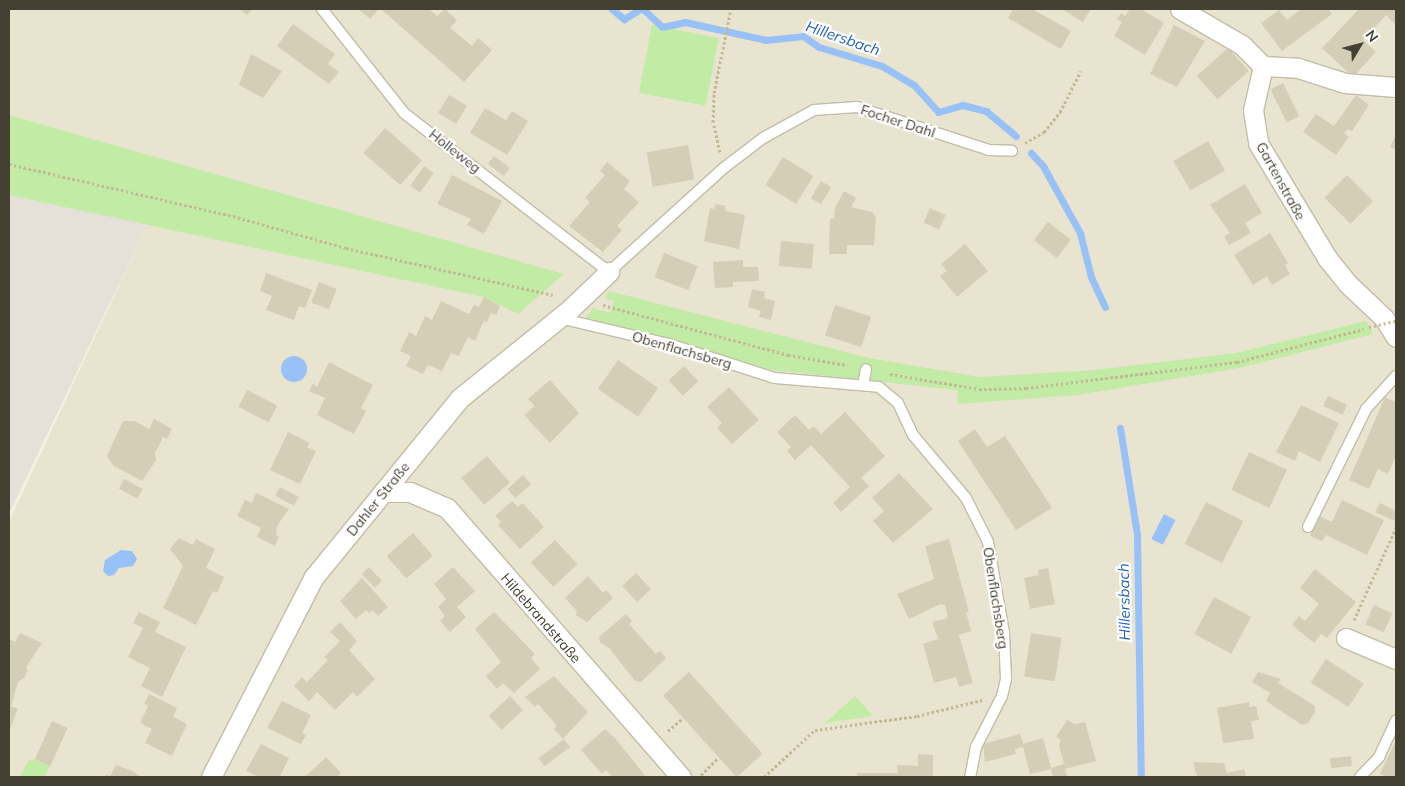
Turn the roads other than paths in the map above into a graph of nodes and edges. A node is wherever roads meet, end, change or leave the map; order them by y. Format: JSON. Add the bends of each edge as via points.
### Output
{"nodes":[{"id":1,"x":322,"y":9,"type":"edge"},
{"id":2,"x":1180,"y":9,"type":"edge"},
{"id":3,"x":1263,"y":66,"type":"junction"},
{"id":4,"x":1396,"y":87,"type":"edge"},
{"id":5,"x":1012,"y":151,"type":"road end"},
{"id":6,"x":609,"y":272,"type":"junction"},
{"id":7,"x":559,"y":318,"type":"junction"},
{"id":8,"x":1396,"y":337,"type":"edge"},
{"id":9,"x":866,"y":369,"type":"road end"},
{"id":10,"x":1396,"y":376,"type":"edge"},
{"id":11,"x":863,"y":385,"type":"junction"},
{"id":12,"x":383,"y":492,"type":"junction"},
{"id":13,"x":1308,"y":527,"type":"dead end"},
{"id":14,"x":1346,"y":638,"type":"road end"},
{"id":15,"x":1396,"y":659,"type":"edge"},
{"id":16,"x":1396,"y":721,"type":"edge"},
{"id":17,"x":211,"y":777,"type":"edge"},
{"id":18,"x":681,"y":777,"type":"edge"},
{"id":19,"x":970,"y":777,"type":"edge"},
{"id":20,"x":1360,"y":777,"type":"edge"}],
"edges":[{"from":1,"to":6,"type":"lane","name":"Holleweg","via":[[404,113]]},
{"from":2,"to":3,"type":"street","via":[[1242,45]]},
{"from":3,"to":4,"type":"street","via":[[1298,68],[1346,83]]},
{"from":3,"to":8,"type":"street","name":"Gartenstraße","via":[[1253,110],[1258,143],[1327,258],[1347,283],[1384,318]]},
{"from":5,"to":6,"type":"lane","name":"Focher Dahl","via":[[989,150],[857,107],[814,110],[763,138],[724,167]]},
{"from":6,"to":7,"type":"street","name":"Dahler Straße"},
{"from":7,"to":11,"type":"lane","name":"Obenflachsberg","via":[[669,344],[775,378]]},
{"from":7,"to":12,"type":"street","name":"Dahler Straße","via":[[460,398]]},
{"from":9,"to":11,"type":"lane"},
{"from":10,"to":13,"type":"lane","via":[[1366,410]]},
{"from":11,"to":19,"type":"lane","name":"Obenflachsberg","via":[[879,387],[898,404],[913,435],[966,498],[988,542],[1004,634],[1006,679],[1002,695],[976,747]]},
{"from":12,"to":17,"type":"street","name":"Dahler Straße","via":[[314,577]]},
{"from":12,"to":18,"type":"street","name":"Hildebrandstraße","via":[[410,492],[446,508]]},
{"from":14,"to":15,"type":"street"},
{"from":16,"to":20,"type":"lane","via":[[1379,757]]}]}
